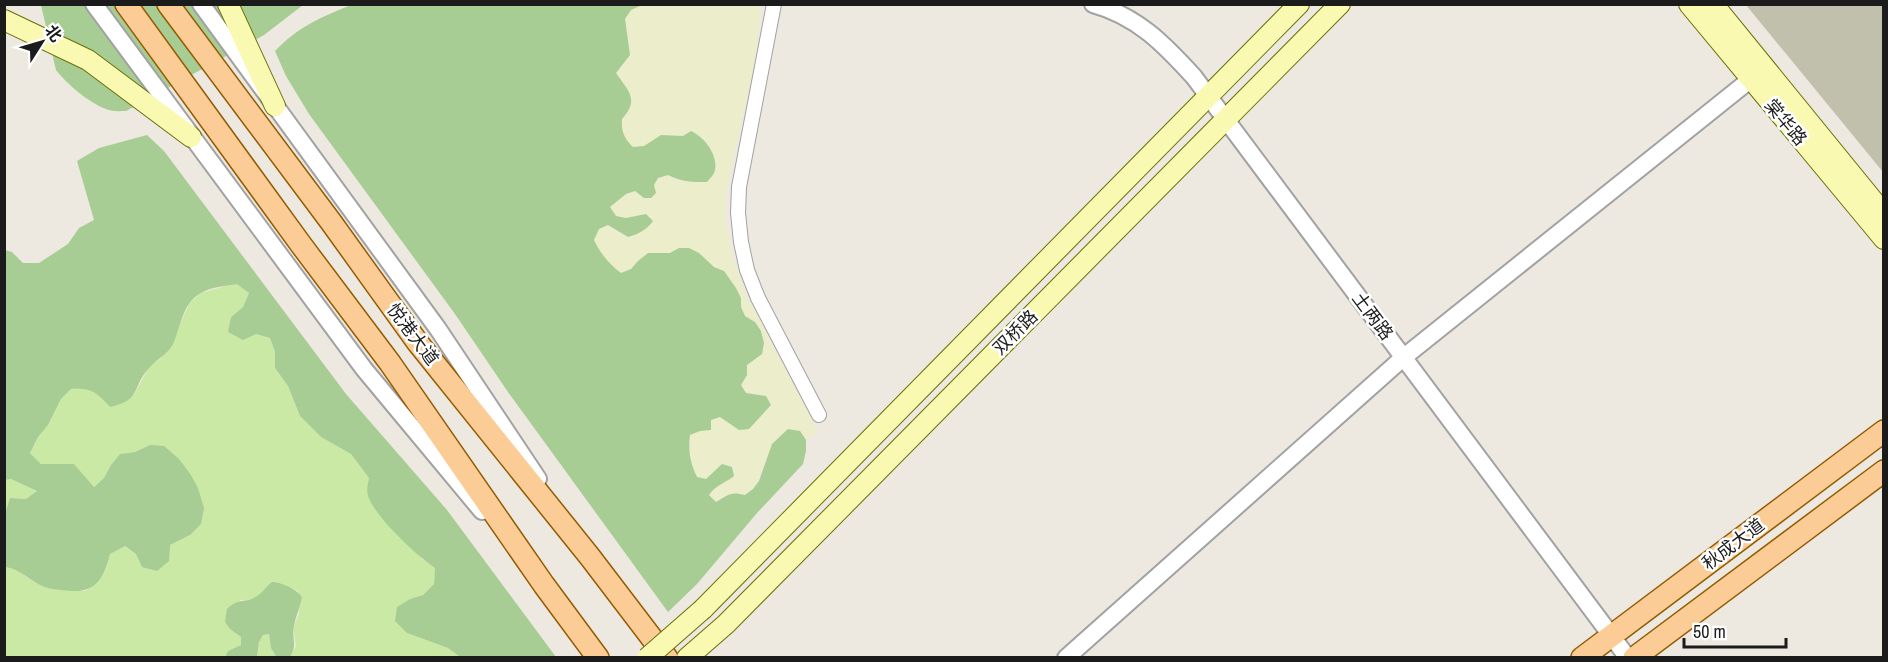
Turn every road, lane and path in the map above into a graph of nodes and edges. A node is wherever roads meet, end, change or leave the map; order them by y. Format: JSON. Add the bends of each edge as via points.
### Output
{"nodes":[{"id":1,"x":94,"y":4,"type":"edge"},
{"id":2,"x":126,"y":4,"type":"edge"},
{"id":3,"x":168,"y":4,"type":"edge"},
{"id":4,"x":201,"y":4,"type":"edge"},
{"id":5,"x":228,"y":4,"type":"edge"},
{"id":6,"x":774,"y":4,"type":"edge"},
{"id":7,"x":1093,"y":4,"type":"edge"},
{"id":8,"x":1299,"y":4,"type":"edge"},
{"id":9,"x":1340,"y":4,"type":"edge"},
{"id":10,"x":1689,"y":4,"type":"edge"},
{"id":11,"x":1713,"y":4,"type":"edge"},
{"id":12,"x":4,"y":20,"type":"edge"},
{"id":13,"x":1757,"y":75,"type":"junction"},
{"id":14,"x":1209,"y":97,"type":"junction"},
{"id":15,"x":275,"y":106,"type":"junction"},
{"id":16,"x":1226,"y":119,"type":"junction"},
{"id":17,"x":191,"y":136,"type":"junction"},
{"id":18,"x":1884,"y":214,"type":"edge"},
{"id":19,"x":1884,"y":239,"type":"edge"},
{"id":20,"x":1404,"y":357,"type":"junction"},
{"id":21,"x":819,"y":415,"type":"dead end"},
{"id":22,"x":1884,"y":431,"type":"edge"},
{"id":23,"x":1884,"y":471,"type":"edge"},
{"id":24,"x":590,"y":557,"type":"junction"},
{"id":25,"x":544,"y":585,"type":"junction"},
{"id":26,"x":1612,"y":636,"type":"junction"},
{"id":27,"x":598,"y":657,"type":"edge"},
{"id":28,"x":647,"y":657,"type":"edge"},
{"id":29,"x":667,"y":657,"type":"edge"},
{"id":30,"x":687,"y":657,"type":"edge"},
{"id":31,"x":1066,"y":657,"type":"edge"},
{"id":32,"x":1582,"y":657,"type":"edge"},
{"id":33,"x":1628,"y":657,"type":"edge"},
{"id":34,"x":1634,"y":657,"type":"edge"}],
"edges":[{"from":1,"to":17,"type":"street"},
{"from":2,"to":25,"type":"main road","name":"悦港大道","via":[[390,363]]},
{"from":3,"to":24,"type":"main road","name":"悦港大道","via":[[418,343]]},
{"from":4,"to":15,"type":"street"},
{"from":5,"to":15,"type":"main road"},
{"from":6,"to":21,"type":"street","via":[[739,187],[741,242],[758,297]]},
{"from":7,"to":14,"type":"street","name":"土两路","via":[[1136,22],[1165,45]]},
{"from":8,"to":14,"type":"main road","name":"双桥路"},
{"from":9,"to":16,"type":"main road","name":"双桥路"},
{"from":10,"to":13,"type":"main road","name":"棠华路"},
{"from":11,"to":13,"type":"main road","name":"棠华路"},
{"from":12,"to":17,"type":"main road","via":[[88,60]]},
{"from":13,"to":18,"type":"main road","name":"棠华路"},
{"from":13,"to":19,"type":"main road","name":"棠华路"},
{"from":13,"to":20,"type":"street"},
{"from":14,"to":16,"type":"street","name":"土两路"},
{"from":14,"to":28,"type":"main road","name":"双桥路","bridge":true,"via":[[703,609]]},
{"from":15,"to":24,"type":"street","via":[[438,328]]},
{"from":16,"to":20,"type":"street","name":"土两路"},
{"from":16,"to":30,"type":"main road","name":"双桥路","via":[[726,624]]},
{"from":17,"to":25,"type":"street","via":[[364,369]]},
{"from":20,"to":26,"type":"street","name":"土两路"},
{"from":20,"to":31,"type":"street"},
{"from":22,"to":26,"type":"main road","name":"秋成大道"},
{"from":23,"to":34,"type":"main road","name":"秋成大道"},
{"from":24,"to":29,"type":"main road","name":"悦港大道"},
{"from":25,"to":27,"type":"main road","name":"悦港大道"},
{"from":26,"to":32,"type":"main road","name":"秋成大道"},
{"from":26,"to":33,"type":"street","name":"土两路"}]}
